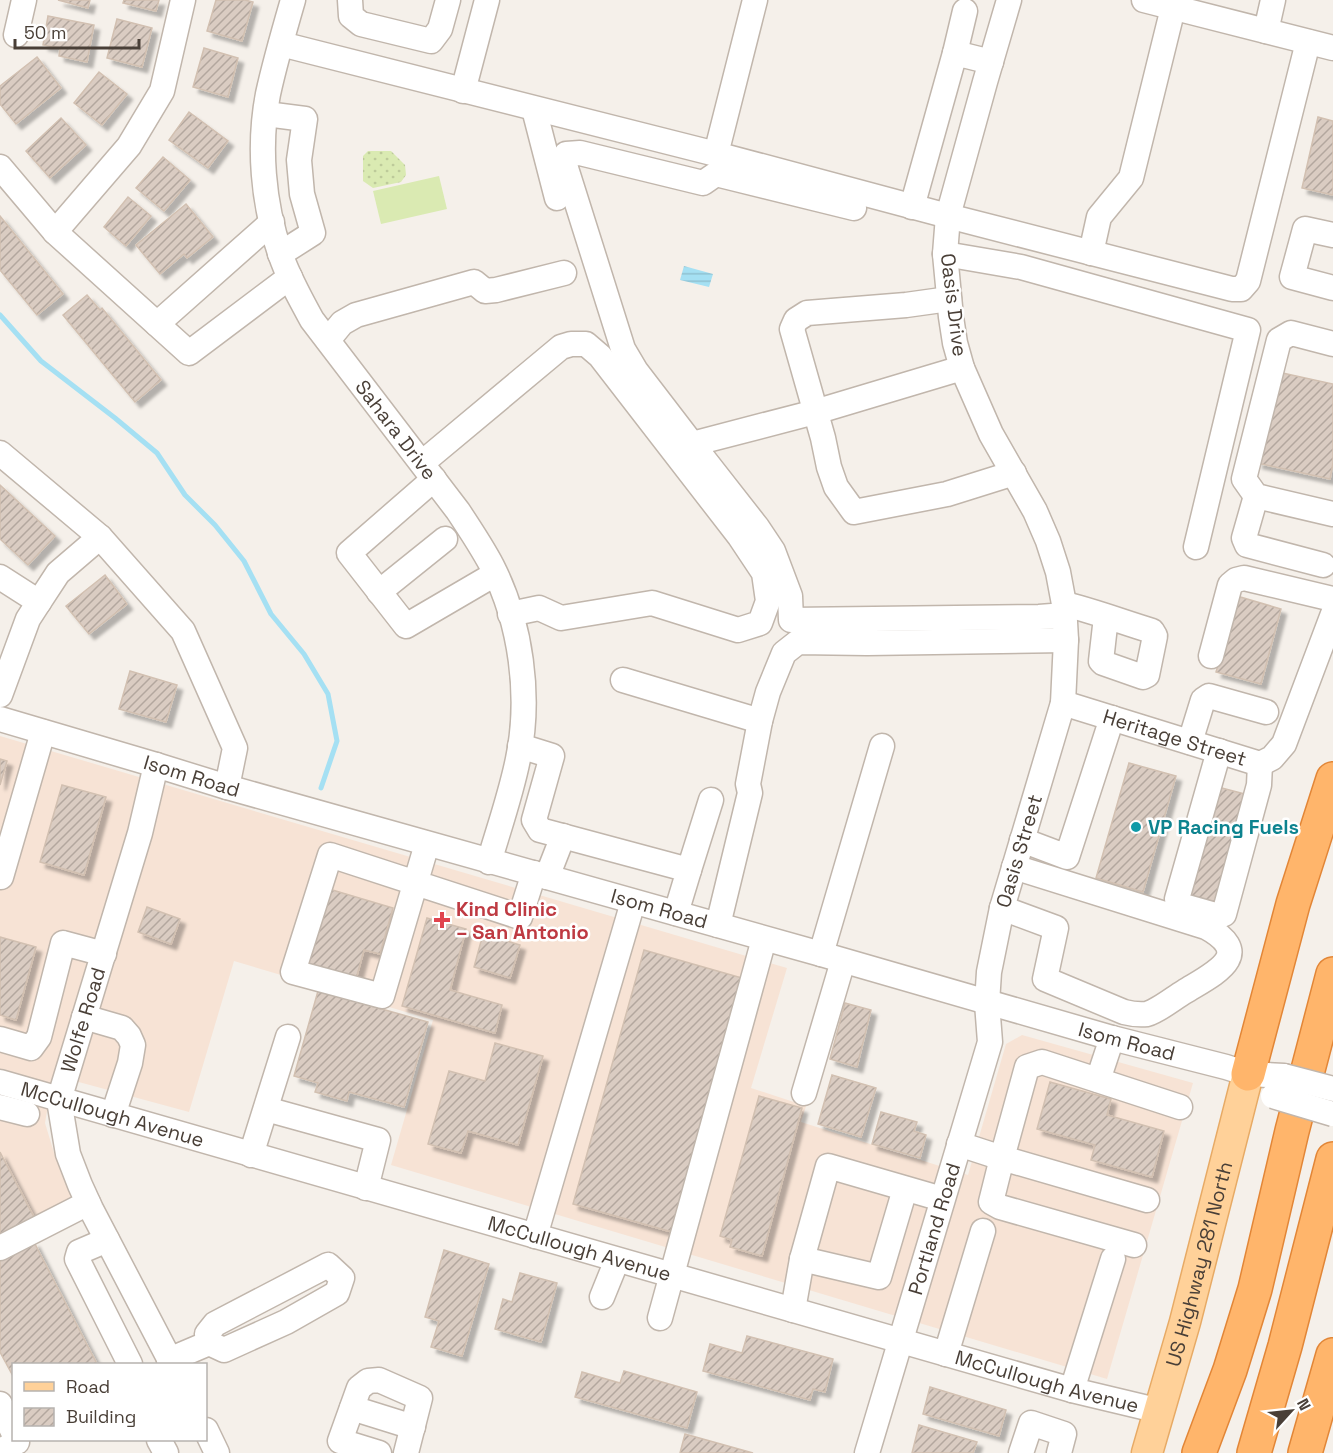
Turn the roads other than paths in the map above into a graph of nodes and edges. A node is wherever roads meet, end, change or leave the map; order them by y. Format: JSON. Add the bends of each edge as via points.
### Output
{"nodes":[{"id":1,"x":24,"y":0,"type":"edge"},
{"id":2,"x":183,"y":0,"type":"edge"},
{"id":3,"x":292,"y":0,"type":"edge"},
{"id":4,"x":350,"y":0,"type":"edge"},
{"id":5,"x":448,"y":0,"type":"edge"},
{"id":6,"x":487,"y":0,"type":"edge"},
{"id":7,"x":755,"y":0,"type":"edge"},
{"id":8,"x":1009,"y":0,"type":"edge"},
{"id":9,"x":1144,"y":0,"type":"edge"},
{"id":10,"x":1273,"y":0,"type":"edge"},
{"id":11,"x":1173,"y":8,"type":"junction"},
{"id":12,"x":964,"y":11,"type":"dead end"},
{"id":13,"x":441,"y":29,"type":"junction"},
{"id":14,"x":1266,"y":31,"type":"junction"},
{"id":15,"x":16,"y":35,"type":"dead end"},
{"id":16,"x":477,"y":40,"type":"junction"},
{"id":17,"x":1325,"y":41,"type":"edge"},
{"id":18,"x":281,"y":44,"type":"junction"},
{"id":19,"x":955,"y":53,"type":"junction"},
{"id":20,"x":991,"y":62,"type":"junction"},
{"id":21,"x":463,"y":91,"type":"junction"},
{"id":22,"x":534,"y":109,"type":"junction"},
{"id":23,"x":266,"y":114,"type":"junction"},
{"id":24,"x":716,"y":154,"type":"junction"},
{"id":25,"x":0,"y":167,"type":"edge"},
{"id":26,"x":557,"y":198,"type":"dead end"},
{"id":27,"x":912,"y":207,"type":"junction"},
{"id":28,"x":272,"y":222,"type":"junction"},
{"id":29,"x":948,"y":223,"type":"junction"},
{"id":30,"x":55,"y":232,"type":"junction"},
{"id":31,"x":1333,"y":235,"type":"edge"},
{"id":32,"x":1091,"y":253,"type":"junction"},
{"id":33,"x":280,"y":254,"type":"junction"},
{"id":34,"x":945,"y":254,"type":"junction"},
{"id":35,"x":564,"y":273,"type":"dead end"},
{"id":36,"x":290,"y":277,"type":"junction"},
{"id":37,"x":1333,"y":288,"type":"edge"},
{"id":38,"x":949,"y":299,"type":"junction"},
{"id":39,"x":157,"y":324,"type":"junction"},
{"id":40,"x":328,"y":340,"type":"junction"},
{"id":41,"x":1333,"y":344,"type":"edge"},
{"id":42,"x":962,"y":368,"type":"junction"},
{"id":43,"x":815,"y":412,"type":"junction"},
{"id":44,"x":692,"y":444,"type":"junction"},
{"id":45,"x":0,"y":453,"type":"edge"},
{"id":46,"x":428,"y":471,"type":"junction"},
{"id":47,"x":1014,"y":473,"type":"junction"},
{"id":48,"x":1256,"y":496,"type":"junction"},
{"id":49,"x":1333,"y":514,"type":"edge"},
{"id":50,"x":100,"y":537,"type":"junction"},
{"id":51,"x":445,"y":539,"type":"dead end"},
{"id":52,"x":1196,"y":547,"type":"dead end"},
{"id":53,"x":1323,"y":565,"type":"dead end"},
{"id":54,"x":495,"y":574,"type":"junction"},
{"id":55,"x":0,"y":577,"type":"edge"},
{"id":56,"x":379,"y":592,"type":"junction"},
{"id":57,"x":1333,"y":599,"type":"edge"},
{"id":58,"x":39,"y":602,"type":"junction"},
{"id":59,"x":1064,"y":610,"type":"junction"},
{"id":60,"x":510,"y":614,"type":"junction"},
{"id":61,"x":1333,"y":614,"type":"edge"},
{"id":62,"x":1106,"y":617,"type":"dead end"},
{"id":63,"x":1066,"y":640,"type":"junction"},
{"id":64,"x":1211,"y":656,"type":"dead end"},
{"id":65,"x":623,"y":680,"type":"dead end"},
{"id":66,"x":0,"y":695,"type":"edge"},
{"id":67,"x":1063,"y":703,"type":"junction"},
{"id":68,"x":1266,"y":712,"type":"dead end"},
{"id":69,"x":1112,"y":718,"type":"junction"},
{"id":70,"x":0,"y":719,"type":"edge"},
{"id":71,"x":760,"y":721,"type":"junction"},
{"id":72,"x":43,"y":732,"type":"junction"},
{"id":73,"x":1190,"y":742,"type":"junction"},
{"id":74,"x":882,"y":746,"type":"dead end"},
{"id":75,"x":520,"y":747,"type":"junction"},
{"id":76,"x":1219,"y":751,"type":"junction"},
{"id":77,"x":1260,"y":764,"type":"junction"},
{"id":78,"x":156,"y":765,"type":"junction"},
{"id":79,"x":1333,"y":779,"type":"edge"},
{"id":80,"x":227,"y":787,"type":"junction"},
{"id":81,"x":711,"y":800,"type":"dead end"},
{"id":82,"x":563,"y":836,"type":"junction"},
{"id":83,"x":1022,"y":840,"type":"junction"},
{"id":84,"x":427,"y":844,"type":"junction"},
{"id":85,"x":489,"y":862,"type":"junction"},
{"id":86,"x":1014,"y":867,"type":"junction"},
{"id":87,"x":689,"y":870,"type":"junction"},
{"id":88,"x":540,"y":875,"type":"junction"},
{"id":89,"x":1,"y":877,"type":"edge"},
{"id":90,"x":416,"y":884,"type":"junction"},
{"id":91,"x":633,"y":902,"type":"junction"},
{"id":92,"x":1002,"y":908,"type":"junction"},
{"id":93,"x":676,"y":913,"type":"junction"},
{"id":94,"x":718,"y":925,"type":"junction"},
{"id":95,"x":764,"y":939,"type":"junction"},
{"id":96,"x":104,"y":954,"type":"junction"},
{"id":97,"x":832,"y":958,"type":"junction"},
{"id":98,"x":1333,"y":974,"type":"edge"},
{"id":99,"x":987,"y":1003,"type":"junction"},
{"id":100,"x":84,"y":1017,"type":"junction"},
{"id":101,"x":288,"y":1037,"type":"dead end"},
{"id":102,"x":1112,"y":1038,"type":"junction"},
{"id":103,"x":0,"y":1039,"type":"edge"},
{"id":104,"x":1248,"y":1074,"type":"junction"},
{"id":105,"x":1098,"y":1080,"type":"junction"},
{"id":106,"x":0,"y":1082,"type":"edge"},
{"id":107,"x":1278,"y":1086,"type":"junction"},
{"id":108,"x":1333,"y":1089,"type":"edge"},
{"id":109,"x":804,"y":1093,"type":"dead end"},
{"id":110,"x":59,"y":1100,"type":"junction"},
{"id":111,"x":0,"y":1107,"type":"edge"},
{"id":112,"x":1179,"y":1107,"type":"dead end"},
{"id":113,"x":266,"y":1109,"type":"junction"},
{"id":114,"x":27,"y":1114,"type":"dead end"},
{"id":115,"x":1333,"y":1114,"type":"edge"},
{"id":116,"x":113,"y":1115,"type":"junction"},
{"id":117,"x":959,"y":1144,"type":"junction"},
{"id":118,"x":251,"y":1155,"type":"junction"},
{"id":119,"x":1002,"y":1158,"type":"junction"},
{"id":120,"x":1333,"y":1159,"type":"edge"},
{"id":121,"x":366,"y":1188,"type":"junction"},
{"id":122,"x":905,"y":1189,"type":"junction"},
{"id":123,"x":942,"y":1199,"type":"junction"},
{"id":124,"x":1147,"y":1200,"type":"dead end"},
{"id":125,"x":88,"y":1203,"type":"junction"},
{"id":126,"x":983,"y":1231,"type":"dead end"},
{"id":127,"x":535,"y":1236,"type":"junction"},
{"id":128,"x":107,"y":1240,"type":"junction"},
{"id":129,"x":1134,"y":1245,"type":"dead end"},
{"id":130,"x":0,"y":1248,"type":"edge"},
{"id":131,"x":802,"y":1259,"type":"junction"},
{"id":132,"x":1113,"y":1259,"type":"dead end"},
{"id":133,"x":617,"y":1260,"type":"junction"},
{"id":134,"x":671,"y":1275,"type":"junction"},
{"id":135,"x":602,"y":1297,"type":"dead end"},
{"id":136,"x":143,"y":1310,"type":"junction"},
{"id":137,"x":793,"y":1310,"type":"junction"},
{"id":138,"x":660,"y":1318,"type":"dead end"},
{"id":139,"x":111,"y":1326,"type":"junction"},
{"id":140,"x":900,"y":1341,"type":"junction"},
{"id":141,"x":210,"y":1343,"type":"junction"},
{"id":142,"x":946,"y":1354,"type":"junction"},
{"id":143,"x":1333,"y":1354,"type":"edge"},
{"id":144,"x":129,"y":1363,"type":"edge"},
{"id":145,"x":170,"y":1363,"type":"edge"},
{"id":146,"x":1072,"y":1390,"type":"junction"},
{"id":147,"x":0,"y":1404,"type":"edge"},
{"id":148,"x":352,"y":1408,"type":"junction"},
{"id":149,"x":1160,"y":1411,"type":"junction"},
{"id":150,"x":413,"y":1427,"type":"junction"},
{"id":151,"x":207,"y":1432,"type":"edge"},
{"id":152,"x":12,"y":1434,"type":"edge"},
{"id":153,"x":217,"y":1453,"type":"edge"},
{"id":154,"x":379,"y":1453,"type":"edge"},
{"id":155,"x":405,"y":1453,"type":"edge"},
{"id":156,"x":867,"y":1453,"type":"edge"},
{"id":157,"x":1021,"y":1453,"type":"edge"},
{"id":158,"x":1059,"y":1453,"type":"edge"},
{"id":159,"x":1146,"y":1453,"type":"edge"},
{"id":160,"x":1199,"y":1453,"type":"edge"},
{"id":161,"x":1254,"y":1453,"type":"edge"},
{"id":162,"x":1305,"y":1453,"type":"edge"}],
"edges":[{"from":1,"to":15,"type":"street"},
{"from":2,"to":30,"type":"street","via":[[162,91],[129,146]]},
{"from":3,"to":18,"type":"street","name":"Sahara Drive"},
{"from":4,"to":13,"type":"street","via":[[351,16],[361,24],[431,41]]},
{"from":5,"to":13,"type":"street"},
{"from":6,"to":16,"type":"street"},
{"from":7,"to":24,"type":"street"},
{"from":8,"to":20,"type":"street","name":"Oasis Drive"},
{"from":9,"to":11,"type":"street"},
{"from":10,"to":14,"type":"street"},
{"from":11,"to":14,"type":"street"},
{"from":11,"to":32,"type":"street","via":[[1131,178],[1100,217]]},
{"from":12,"to":19,"type":"street"},
{"from":13,"to":16,"type":"street"},
{"from":14,"to":17,"type":"street"},
{"from":16,"to":21,"type":"street"},
{"from":17,"to":32,"type":"street","via":[[1248,281],[1241,289]]},
{"from":18,"to":21,"type":"street"},
{"from":18,"to":23,"type":"street","name":"Sahara Drive"},
{"from":19,"to":20,"type":"street"},
{"from":19,"to":27,"type":"street"},
{"from":20,"to":29,"type":"street","name":"Oasis Drive"},
{"from":21,"to":22,"type":"street"},
{"from":22,"to":24,"type":"street"},
{"from":22,"to":26,"type":"street"},
{"from":23,"to":28,"type":"street","name":"Sahara Drive","via":[[263,162]]},
{"from":23,"to":33,"type":"street","via":[[306,118],[299,160],[302,194],[313,233]]},
{"from":24,"to":27,"type":"street"},
{"from":25,"to":30,"type":"street"},
{"from":27,"to":29,"type":"street"},
{"from":28,"to":33,"type":"street","name":"Sahara Drive"},
{"from":28,"to":39,"type":"street"},
{"from":29,"to":32,"type":"street"},
{"from":29,"to":34,"type":"street","name":"Oasis Drive"},
{"from":29,"to":44,"type":"street","via":[[789,193],[716,174],[703,183],[580,153],[567,154],[565,165],[623,349]]},
{"from":30,"to":39,"type":"street"},
{"from":31,"to":37,"type":"street","via":[[1305,229],[1292,277]]},
{"from":33,"to":36,"type":"street","name":"Sahara Drive"},
{"from":34,"to":38,"type":"street","name":"Oasis Drive"},
{"from":34,"to":52,"type":"street","via":[[1021,267],[1248,330]]},
{"from":35,"to":40,"type":"street","via":[[496,290],[485,291],[474,282],[356,315],[342,323]]},
{"from":36,"to":39,"type":"street","via":[[189,353]]},
{"from":36,"to":40,"type":"street","name":"Sahara Drive","via":[[312,320]]},
{"from":38,"to":42,"type":"street","name":"Oasis Drive"},
{"from":38,"to":43,"type":"street","via":[[807,313],[796,320],[792,329]]},
{"from":40,"to":46,"type":"street","name":"Sahara Drive"},
{"from":41,"to":48,"type":"street","via":[[1292,333],[1280,340],[1244,479]]},
{"from":42,"to":43,"type":"street"},
{"from":42,"to":47,"type":"street","name":"Oasis Drive","via":[[991,434]]},
{"from":43,"to":44,"type":"street"},
{"from":43,"to":47,"type":"street","via":[[836,487],[854,512],[947,494]]},
{"from":44,"to":59,"type":"street","via":[[773,551],[790,596],[791,620],[1039,617]]},
{"from":45,"to":50,"type":"street"},
{"from":46,"to":54,"type":"street","name":"Sahara Drive","via":[[477,538]]},
{"from":46,"to":56,"type":"street","via":[[349,553]]},
{"from":46,"to":60,"type":"street","via":[[561,347],[586,344],[600,356],[740,537],[764,573],[768,601],[760,623],[738,630],[652,603],[561,618],[539,608]]},
{"from":47,"to":59,"type":"street","name":"Oasis Drive","via":[[1048,541]]},
{"from":48,"to":49,"type":"street"},
{"from":48,"to":53,"type":"street","via":[[1244,538],[1247,545]]},
{"from":50,"to":58,"type":"street","via":[[58,573]]},
{"from":50,"to":80,"type":"street","via":[[183,631],[235,748]]},
{"from":51,"to":56,"type":"street"},
{"from":54,"to":56,"type":"street","via":[[406,626]]},
{"from":54,"to":60,"type":"street","name":"Sahara Drive"},
{"from":55,"to":58,"type":"street"},
{"from":57,"to":64,"type":"street","via":[[1244,578],[1236,580],[1230,585]]},
{"from":58,"to":66,"type":"street","via":[[28,619]]},
{"from":59,"to":62,"type":"street","via":[[1091,610]]},
{"from":59,"to":63,"type":"street","name":"Oasis Drive"},
{"from":60,"to":75,"type":"street","name":"Sahara Drive","via":[[522,682]]},
{"from":61,"to":77,"type":"street","name":"Heritage Street","via":[[1284,744],[1272,758]]},
{"from":63,"to":67,"type":"street","name":"Oasis Drive"},
{"from":63,"to":71,"type":"street","via":[[798,642],[784,653]]},
{"from":65,"to":71,"type":"street"},
{"from":67,"to":69,"type":"street","name":"Heritage Street"},
{"from":67,"to":83,"type":"street","name":"Oasis Street"},
{"from":68,"to":73,"type":"street","via":[[1209,696],[1203,700]]},
{"from":69,"to":73,"type":"street","name":"Heritage Street"},
{"from":69,"to":83,"type":"street","via":[[1067,857]]},
{"from":70,"to":72,"type":"street","name":"Isom Road"},
{"from":71,"to":94,"type":"street","via":[[748,784],[750,793]]},
{"from":72,"to":78,"type":"street","name":"Isom Road"},
{"from":72,"to":89,"type":"street"},
{"from":73,"to":76,"type":"street","name":"Heritage Street"},
{"from":74,"to":97,"type":"street"},
{"from":75,"to":82,"type":"street","via":[[552,756],[534,820],[540,830]]},
{"from":75,"to":85,"type":"street","name":"Sahara Drive"},
{"from":76,"to":77,"type":"street","name":"Heritage Street"},
{"from":76,"to":77,"type":"street","via":[[1178,899],[1180,905],[1224,914],[1259,785]]},
{"from":78,"to":80,"type":"street","name":"Isom Road"},
{"from":78,"to":96,"type":"street","name":"Wolfe Road"},
{"from":79,"to":104,"type":"highway","via":[[1293,904]]},
{"from":80,"to":84,"type":"street","name":"Isom Road"},
{"from":81,"to":87,"type":"street"},
{"from":82,"to":87,"type":"street"},
{"from":82,"to":88,"type":"street"},
{"from":83,"to":86,"type":"street","name":"Oasis Street"},
{"from":84,"to":85,"type":"street","name":"Isom Road"},
{"from":84,"to":90,"type":"street"},
{"from":85,"to":88,"type":"street","name":"Isom Road"},
{"from":86,"to":92,"type":"street","name":"Oasis Street"},
{"from":86,"to":92,"type":"street","via":[[1206,927],[1226,940],[1228,961],[1149,1014],[1135,1015],[1045,979],[1056,928]]},
{"from":87,"to":93,"type":"street"},
{"from":88,"to":90,"type":"street","via":[[520,917]]},
{"from":88,"to":91,"type":"street","name":"Isom Road"},
{"from":90,"to":90,"type":"street","via":[[382,996],[293,972],[330,855]]},
{"from":91,"to":93,"type":"street","name":"Isom Road"},
{"from":91,"to":127,"type":"street"},
{"from":92,"to":99,"type":"street","name":"Oasis Street"},
{"from":93,"to":94,"type":"street","name":"Isom Road"},
{"from":94,"to":95,"type":"street","name":"Isom Road"},
{"from":95,"to":97,"type":"street","name":"Isom Road"},
{"from":95,"to":134,"type":"street"},
{"from":96,"to":100,"type":"street","name":"Wolfe Road"},
{"from":96,"to":103,"type":"street","via":[[63,943],[39,1037],[31,1048]]},
{"from":97,"to":99,"type":"street","name":"Isom Road"},
{"from":97,"to":109,"type":"street"},
{"from":98,"to":160,"type":"highway","via":[[1255,1289]]},
{"from":99,"to":102,"type":"street","name":"Isom Road"},
{"from":99,"to":117,"type":"street","name":"Portland Road","via":[[990,1042]]},
{"from":100,"to":110,"type":"street","name":"Wolfe Road"},
{"from":100,"to":116,"type":"street","via":[[122,1028],[133,1045]]},
{"from":101,"to":113,"type":"street"},
{"from":102,"to":104,"type":"street","name":"Isom Road"},
{"from":102,"to":105,"type":"street"},
{"from":104,"to":107,"type":"street","name":"Isom Road"},
{"from":104,"to":149,"type":"main road","name":"US Highway 281 North"},
{"from":105,"to":112,"type":"street"},
{"from":105,"to":119,"type":"street","via":[[1042,1062],[1027,1067]]},
{"from":106,"to":110,"type":"street","name":"McCullough Avenue"},
{"from":107,"to":108,"type":"street","name":"Isom Road","bridge":true},
{"from":107,"to":115,"type":"street","name":"Isom Road","bridge":true},
{"from":110,"to":116,"type":"street","name":"McCullough Avenue"},
{"from":110,"to":125,"type":"street","name":"Wolfe Road","via":[[68,1154]]},
{"from":111,"to":114,"type":"street"},
{"from":113,"to":118,"type":"street"},
{"from":113,"to":121,"type":"street","via":[[378,1140]]},
{"from":116,"to":118,"type":"street","name":"McCullough Avenue"},
{"from":117,"to":119,"type":"street"},
{"from":117,"to":123,"type":"street","name":"Portland Road"},
{"from":118,"to":121,"type":"street","name":"McCullough Avenue"},
{"from":119,"to":124,"type":"street"},
{"from":119,"to":129,"type":"street","via":[[991,1202]]},
{"from":120,"to":161,"type":"highway","via":[[1286,1346]]},
{"from":121,"to":127,"type":"street","name":"McCullough Avenue"},
{"from":122,"to":123,"type":"street"},
{"from":122,"to":131,"type":"street","via":[[879,1277]]},
{"from":122,"to":131,"type":"street","via":[[828,1166]]},
{"from":123,"to":140,"type":"street","name":"Portland Road"},
{"from":125,"to":128,"type":"street","name":"Wolfe Road"},
{"from":125,"to":130,"type":"street"},
{"from":126,"to":142,"type":"street"},
{"from":127,"to":133,"type":"street","name":"McCullough Avenue"},
{"from":128,"to":136,"type":"street","name":"Wolfe Road"},
{"from":128,"to":139,"type":"street","via":[[79,1252],[77,1259]]},
{"from":131,"to":137,"type":"street"},
{"from":132,"to":146,"type":"street"},
{"from":133,"to":134,"type":"street","name":"McCullough Avenue"},
{"from":133,"to":135,"type":"street"},
{"from":134,"to":137,"type":"street","name":"McCullough Avenue"},
{"from":134,"to":138,"type":"street"},
{"from":136,"to":139,"type":"street"},
{"from":136,"to":145,"type":"street","name":"Wolfe Road"},
{"from":137,"to":140,"type":"street","name":"McCullough Avenue"},
{"from":139,"to":144,"type":"street"},
{"from":140,"to":142,"type":"street","name":"McCullough Avenue"},
{"from":140,"to":156,"type":"street","name":"Portland Road"},
{"from":141,"to":141,"type":"street","via":[[224,1350],[286,1322],[337,1293],[342,1278],[328,1265],[215,1324],[207,1334]]},
{"from":141,"to":145,"type":"street"},
{"from":142,"to":146,"type":"street","name":"McCullough Avenue"},
{"from":143,"to":162,"type":"highway"},
{"from":146,"to":149,"type":"street","name":"McCullough Avenue"},
{"from":147,"to":152,"type":"street"},
{"from":148,"to":150,"type":"street"},
{"from":148,"to":150,"type":"street","via":[[359,1388],[368,1381],[380,1380],[420,1398]]},
{"from":148,"to":154,"type":"street","via":[[340,1441]]},
{"from":149,"to":159,"type":"main road","name":"US Highway 281 North"},
{"from":150,"to":155,"type":"street"},
{"from":151,"to":153,"type":"street"},
{"from":157,"to":158,"type":"street","via":[[1031,1423],[1064,1434]]}]}
